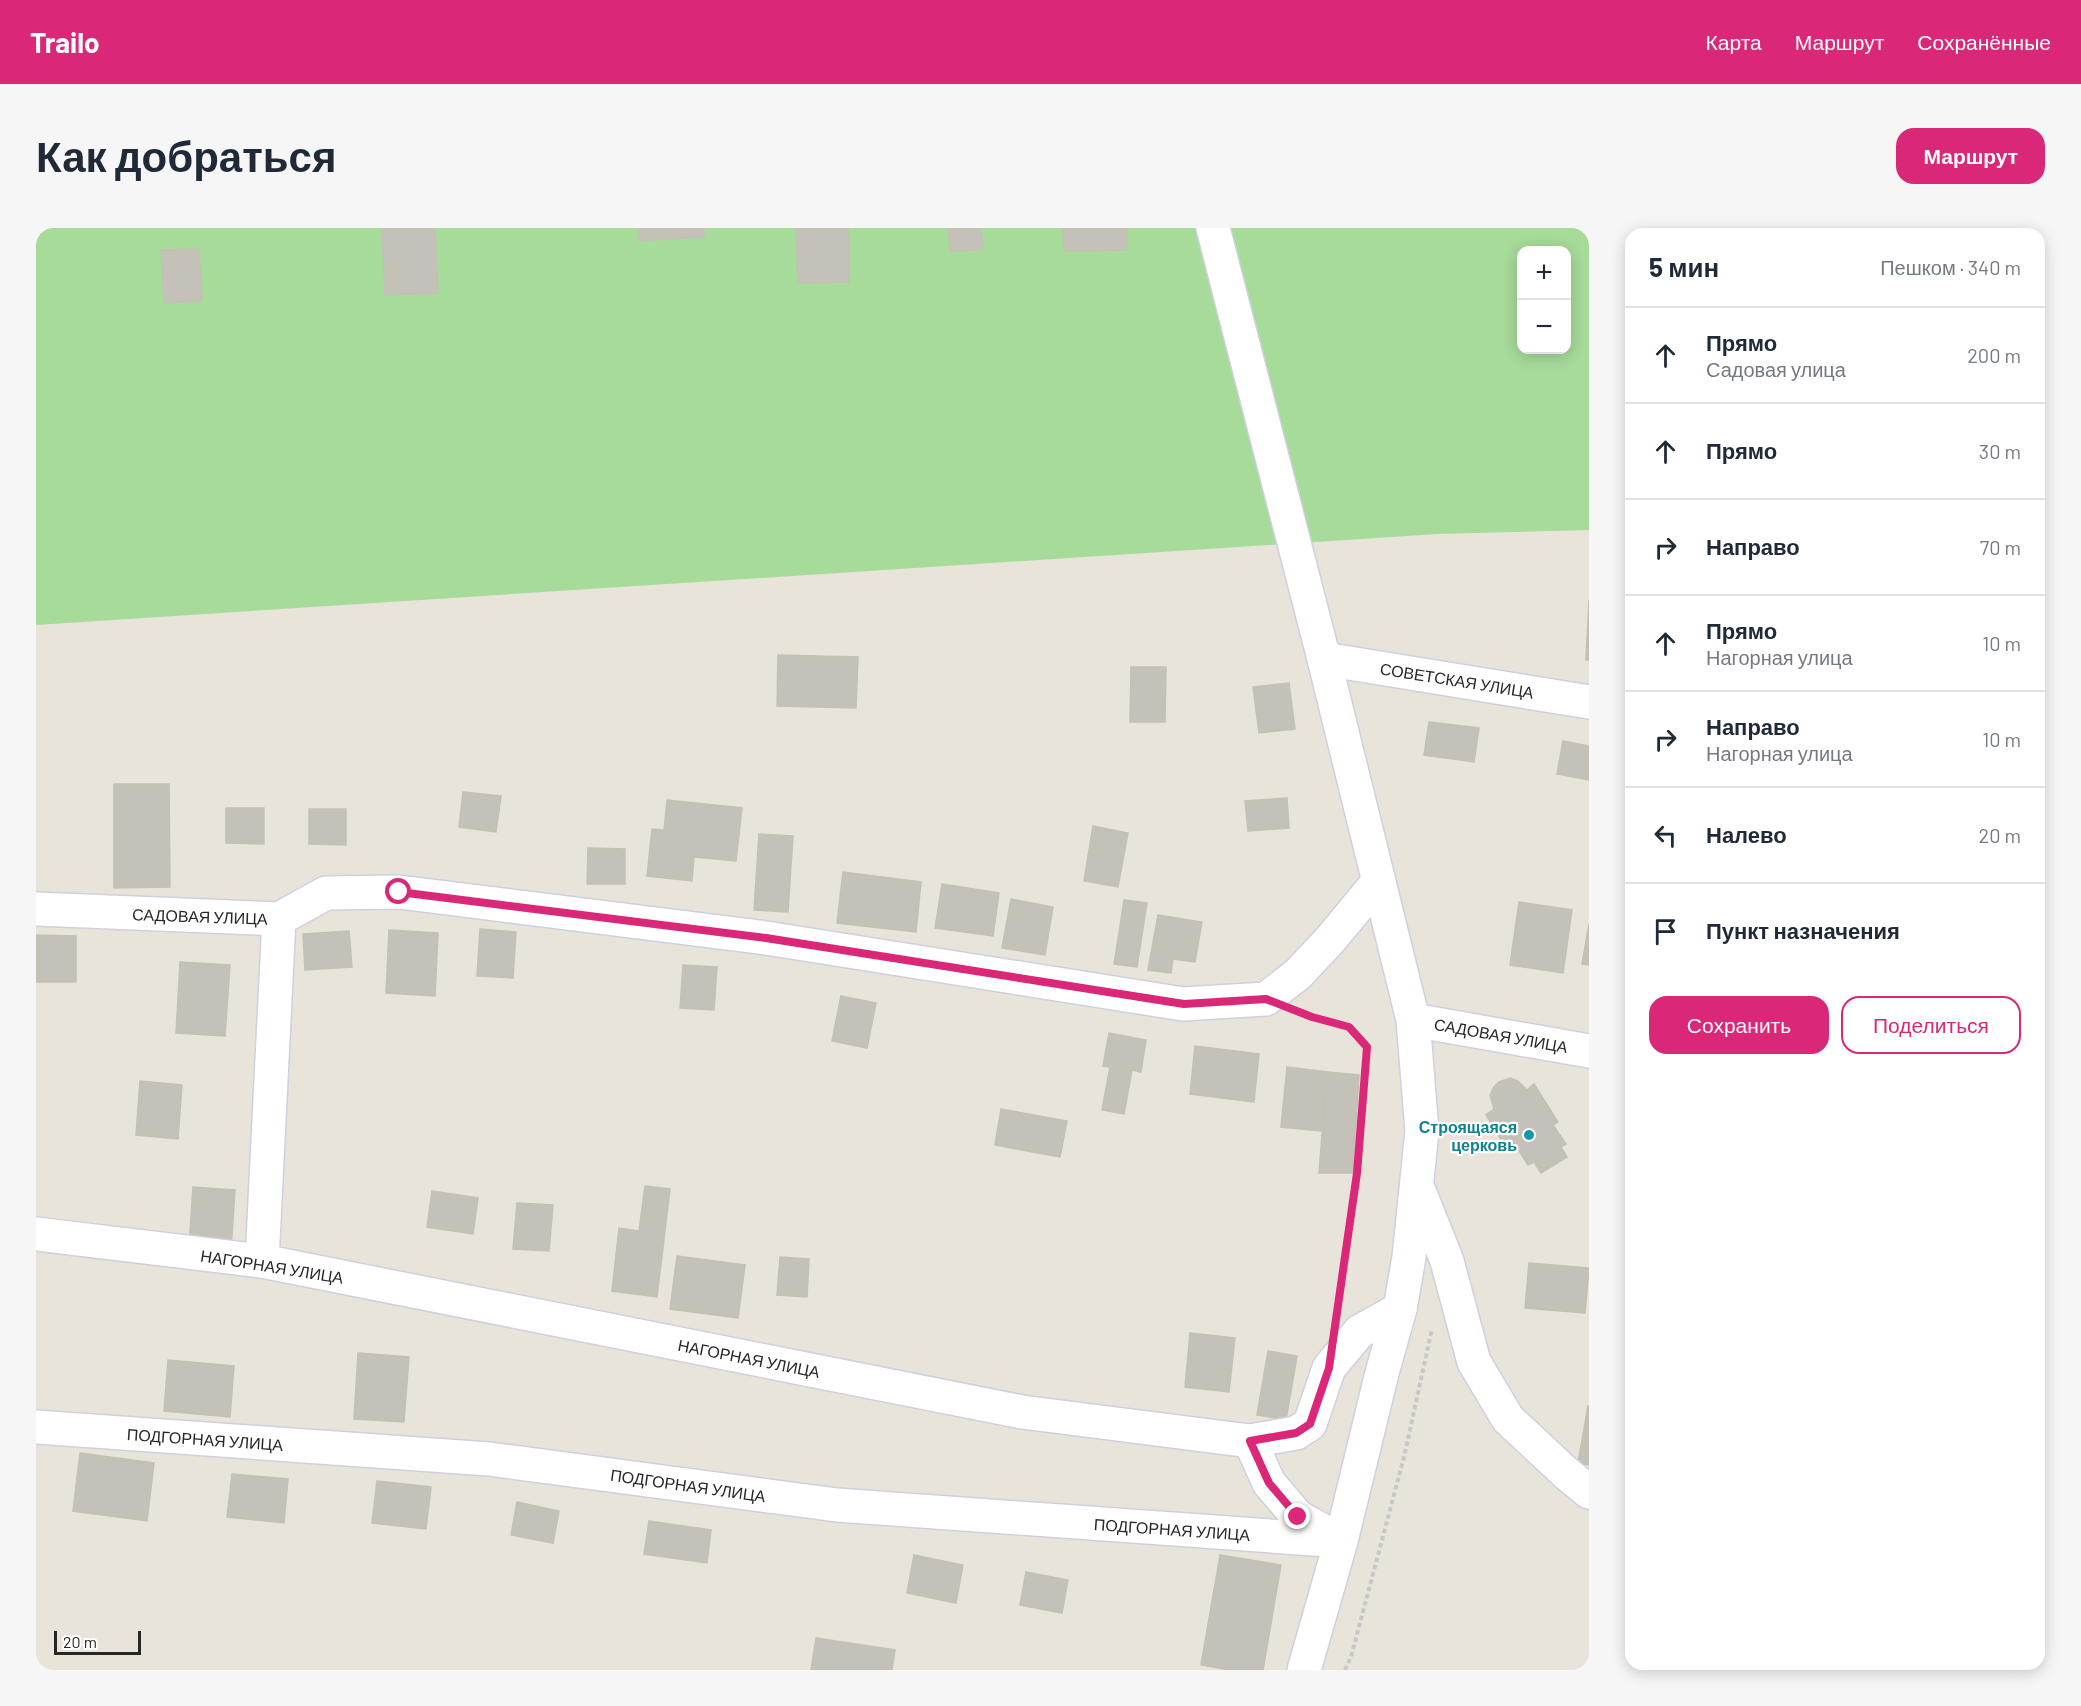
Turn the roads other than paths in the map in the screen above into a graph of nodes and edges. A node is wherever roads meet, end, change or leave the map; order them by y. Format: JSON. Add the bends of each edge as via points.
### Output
{"nodes":[{"id":1,"x":1213,"y":228,"type":"edge"},
{"id":2,"x":1324,"y":659,"type":"junction"},
{"id":3,"x":1589,"y":702,"type":"edge"},
{"id":4,"x":1378,"y":882,"type":"junction"},
{"id":5,"x":36,"y":909,"type":"edge"},
{"id":6,"x":279,"y":919,"type":"junction"},
{"id":7,"x":1413,"y":1020,"type":"junction"},
{"id":8,"x":1589,"y":1051,"type":"edge"},
{"id":9,"x":1417,"y":1187,"type":"junction"},
{"id":10,"x":36,"y":1234,"type":"edge"},
{"id":11,"x":262,"y":1261,"type":"junction"},
{"id":12,"x":1400,"y":1309,"type":"junction"},
{"id":13,"x":36,"y":1427,"type":"edge"},
{"id":14,"x":1250,"y":1441,"type":"junction"},
{"id":15,"x":1589,"y":1492,"type":"edge"},
{"id":16,"x":1341,"y":1540,"type":"junction"},
{"id":17,"x":1304,"y":1670,"type":"edge"}],
"edges":[{"from":1,"to":2,"type":"street"},
{"from":2,"to":3,"type":"street","name":"СОВЕТСКАЯ УЛИЦА"},
{"from":2,"to":4,"type":"street"},
{"from":4,"to":6,"type":"street","name":"САДОВАЯ УЛИЦА","via":[[1306,966],[1266,999],[1184,1004],[766,938],[399,892],[326,893]]},
{"from":4,"to":7,"type":"street"},
{"from":5,"to":6,"type":"street","name":"САДОВАЯ УЛИЦА"},
{"from":6,"to":11,"type":"street"},
{"from":7,"to":8,"type":"street","name":"САДОВАЯ УЛИЦА"},
{"from":7,"to":9,"type":"street","via":[[1422,1131]]},
{"from":9,"to":12,"type":"street"},
{"from":9,"to":15,"type":"street","via":[[1447,1261],[1474,1362],[1508,1419]]},
{"from":10,"to":11,"type":"street","name":"НАГОРНАЯ УЛИЦА"},
{"from":11,"to":14,"type":"street","name":"НАГОРНАЯ УЛИЦА","via":[[1022,1412]]},
{"from":12,"to":14,"type":"street","name":"НАГОРНАЯ УЛИЦА","via":[[1359,1332],[1329,1368],[1310,1424],[1296,1433]]},
{"from":12,"to":16,"type":"street"},
{"from":13,"to":16,"type":"street","name":"ПОДГОРНАЯ УЛИЦА","via":[[489,1459],[837,1505]]},
{"from":14,"to":16,"type":"street","via":[[1269,1483],[1298,1517]]},
{"from":16,"to":17,"type":"street"}]}
